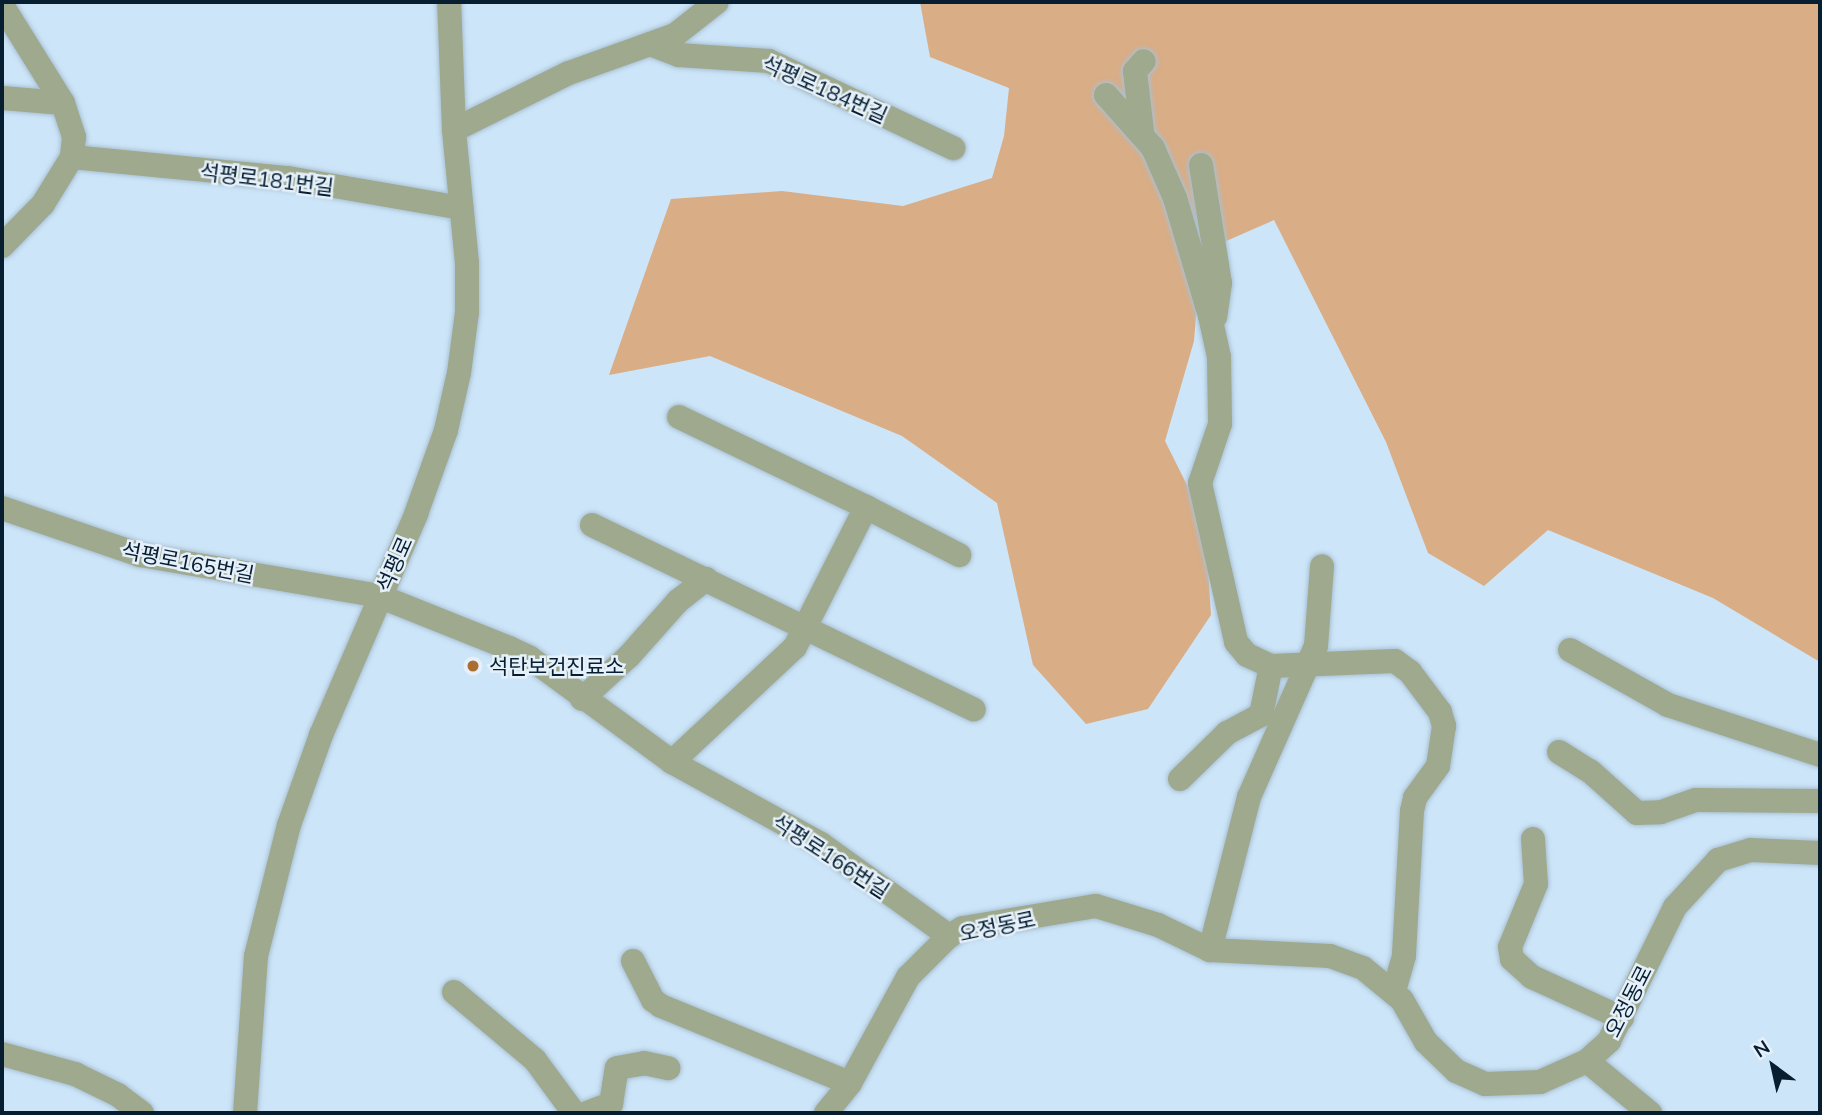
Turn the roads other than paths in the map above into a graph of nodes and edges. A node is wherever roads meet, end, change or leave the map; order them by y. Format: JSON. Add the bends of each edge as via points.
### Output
{"nodes":[{"id":1,"x":449,"y":2,"type":"edge"},
{"id":2,"x":717,"y":2,"type":"edge"},
{"id":3,"x":2,"y":5,"type":"edge"},
{"id":4,"x":650,"y":44,"type":"junction"},
{"id":5,"x":1144,"y":61,"type":"dead end"},
{"id":6,"x":1106,"y":95,"type":"dead end"},
{"id":7,"x":2,"y":98,"type":"edge"},
{"id":8,"x":63,"y":103,"type":"junction"},
{"id":9,"x":454,"y":130,"type":"junction"},
{"id":10,"x":1142,"y":131,"type":"junction"},
{"id":11,"x":953,"y":148,"type":"dead end"},
{"id":12,"x":72,"y":157,"type":"junction"},
{"id":13,"x":1201,"y":165,"type":"dead end"},
{"id":14,"x":461,"y":208,"type":"junction"},
{"id":15,"x":2,"y":246,"type":"edge"},
{"id":16,"x":1213,"y":328,"type":"junction"},
{"id":17,"x":679,"y":417,"type":"dead end"},
{"id":18,"x":866,"y":507,"type":"junction"},
{"id":19,"x":2,"y":508,"type":"edge"},
{"id":20,"x":592,"y":525,"type":"dead end"},
{"id":21,"x":959,"y":555,"type":"dead end"},
{"id":22,"x":1322,"y":566,"type":"dead end"},
{"id":23,"x":706,"y":579,"type":"junction"},
{"id":24,"x":379,"y":596,"type":"junction"},
{"id":25,"x":804,"y":629,"type":"junction"},
{"id":26,"x":1570,"y":650,"type":"dead end"},
{"id":27,"x":1309,"y":665,"type":"junction"},
{"id":28,"x":1271,"y":666,"type":"junction"},
{"id":29,"x":582,"y":699,"type":"junction"},
{"id":30,"x":974,"y":710,"type":"dead end"},
{"id":31,"x":1559,"y":752,"type":"dead end"},
{"id":32,"x":1820,"y":755,"type":"edge"},
{"id":33,"x":672,"y":762,"type":"junction"},
{"id":34,"x":1180,"y":779,"type":"dead end"},
{"id":35,"x":1820,"y":801,"type":"edge"},
{"id":36,"x":1533,"y":839,"type":"dead end"},
{"id":37,"x":1820,"y":853,"type":"edge"},
{"id":38,"x":948,"y":936,"type":"junction"},
{"id":39,"x":1210,"y":950,"type":"junction"},
{"id":40,"x":633,"y":961,"type":"dead end"},
{"id":41,"x":1394,"y":991,"type":"junction"},
{"id":42,"x":454,"y":992,"type":"dead end"},
{"id":43,"x":1622,"y":1018,"type":"junction"},
{"id":44,"x":2,"y":1054,"type":"edge"},
{"id":45,"x":1587,"y":1061,"type":"junction"},
{"id":46,"x":668,"y":1068,"type":"dead end"},
{"id":47,"x":850,"y":1083,"type":"junction"},
{"id":48,"x":142,"y":1113,"type":"edge"},
{"id":49,"x":245,"y":1113,"type":"edge"},
{"id":50,"x":573,"y":1113,"type":"edge"},
{"id":51,"x":587,"y":1113,"type":"edge"},
{"id":52,"x":827,"y":1113,"type":"edge"},
{"id":53,"x":1650,"y":1113,"type":"edge"}],
"edges":[{"from":1,"to":9,"type":"street","name":"석평로"},
{"from":2,"to":4,"type":"street","via":[[693,24]]},
{"from":3,"to":8,"type":"street"},
{"from":4,"to":9,"type":"street","via":[[569,73]]},
{"from":4,"to":11,"type":"street","name":"석평로184번길","via":[[679,55],[769,61]]},
{"from":5,"to":10,"type":"street","via":[[1135,71]]},
{"from":6,"to":10,"type":"street"},
{"from":7,"to":8,"type":"street"},
{"from":8,"to":12,"type":"street","via":[[74,137]]},
{"from":9,"to":14,"type":"street","name":"석평로"},
{"from":10,"to":16,"type":"street","via":[[1175,198]]},
{"from":12,"to":14,"type":"street","name":"석평로181번길","via":[[288,178]]},
{"from":12,"to":15,"type":"street","via":[[43,204]]},
{"from":13,"to":16,"type":"street","via":[[1220,283]]},
{"from":14,"to":24,"type":"street","name":"석평로","via":[[467,312],[459,373],[446,430],[416,514]]},
{"from":16,"to":28,"type":"street","via":[[1222,392],[1220,424],[1203,469],[1203,502],[1236,642],[1247,655]]},
{"from":17,"to":18,"type":"street"},
{"from":18,"to":21,"type":"street"},
{"from":18,"to":25,"type":"street"},
{"from":19,"to":24,"type":"street","name":"석평로165번길","via":[[140,555]]},
{"from":20,"to":23,"type":"street"},
{"from":22,"to":27,"type":"street","via":[[1316,646]]},
{"from":23,"to":25,"type":"street"},
{"from":23,"to":29,"type":"street","via":[[678,601]]},
{"from":24,"to":29,"type":"street","name":"석평로166번길","via":[[530,658]]},
{"from":24,"to":49,"type":"street","name":"석평로","via":[[321,735],[265,909],[256,956]]},
{"from":25,"to":30,"type":"street"},
{"from":25,"to":33,"type":"street","via":[[795,647]]},
{"from":26,"to":32,"type":"street","via":[[1668,705]]},
{"from":27,"to":28,"type":"street"},
{"from":27,"to":39,"type":"street","via":[[1249,797]]},
{"from":27,"to":41,"type":"street","via":[[1395,661],[1410,672],[1440,712],[1444,726],[1442,752],[1412,811],[1404,956]]},
{"from":28,"to":34,"type":"street","via":[[1261,715],[1227,733]]},
{"from":29,"to":33,"type":"street","name":"석평로166번길"},
{"from":31,"to":35,"type":"street","via":[[1590,771],[1637,813],[1648,815],[1696,800]]},
{"from":33,"to":38,"type":"street","name":"석평로166번길","via":[[821,844]]},
{"from":36,"to":43,"type":"street","via":[[1536,884],[1510,947],[1512,959],[1532,977]]},
{"from":37,"to":43,"type":"street","name":"오정동로","via":[[1751,850],[1718,860],[1675,906]]},
{"from":38,"to":39,"type":"street","name":"오정동로","via":[[981,925],[1096,906],[1158,925]]},
{"from":38,"to":47,"type":"street","name":"오정동로","via":[[908,977]]},
{"from":39,"to":41,"type":"street","name":"오정동로","via":[[1330,956],[1363,968]]},
{"from":40,"to":47,"type":"street","via":[[653,1000],[661,1006]]},
{"from":41,"to":45,"type":"street","name":"오정동로","via":[[1426,1042],[1470,1079],[1514,1086],[1540,1082]]},
{"from":42,"to":50,"type":"street","via":[[535,1060]]},
{"from":43,"to":45,"type":"street","name":"오정동로","via":[[1609,1041]]},
{"from":44,"to":48,"type":"street","via":[[75,1074]]},
{"from":45,"to":53,"type":"street"},
{"from":46,"to":51,"type":"street","via":[[644,1063],[617,1068],[611,1104]]},
{"from":47,"to":52,"type":"street","name":"오정동로"}]}
